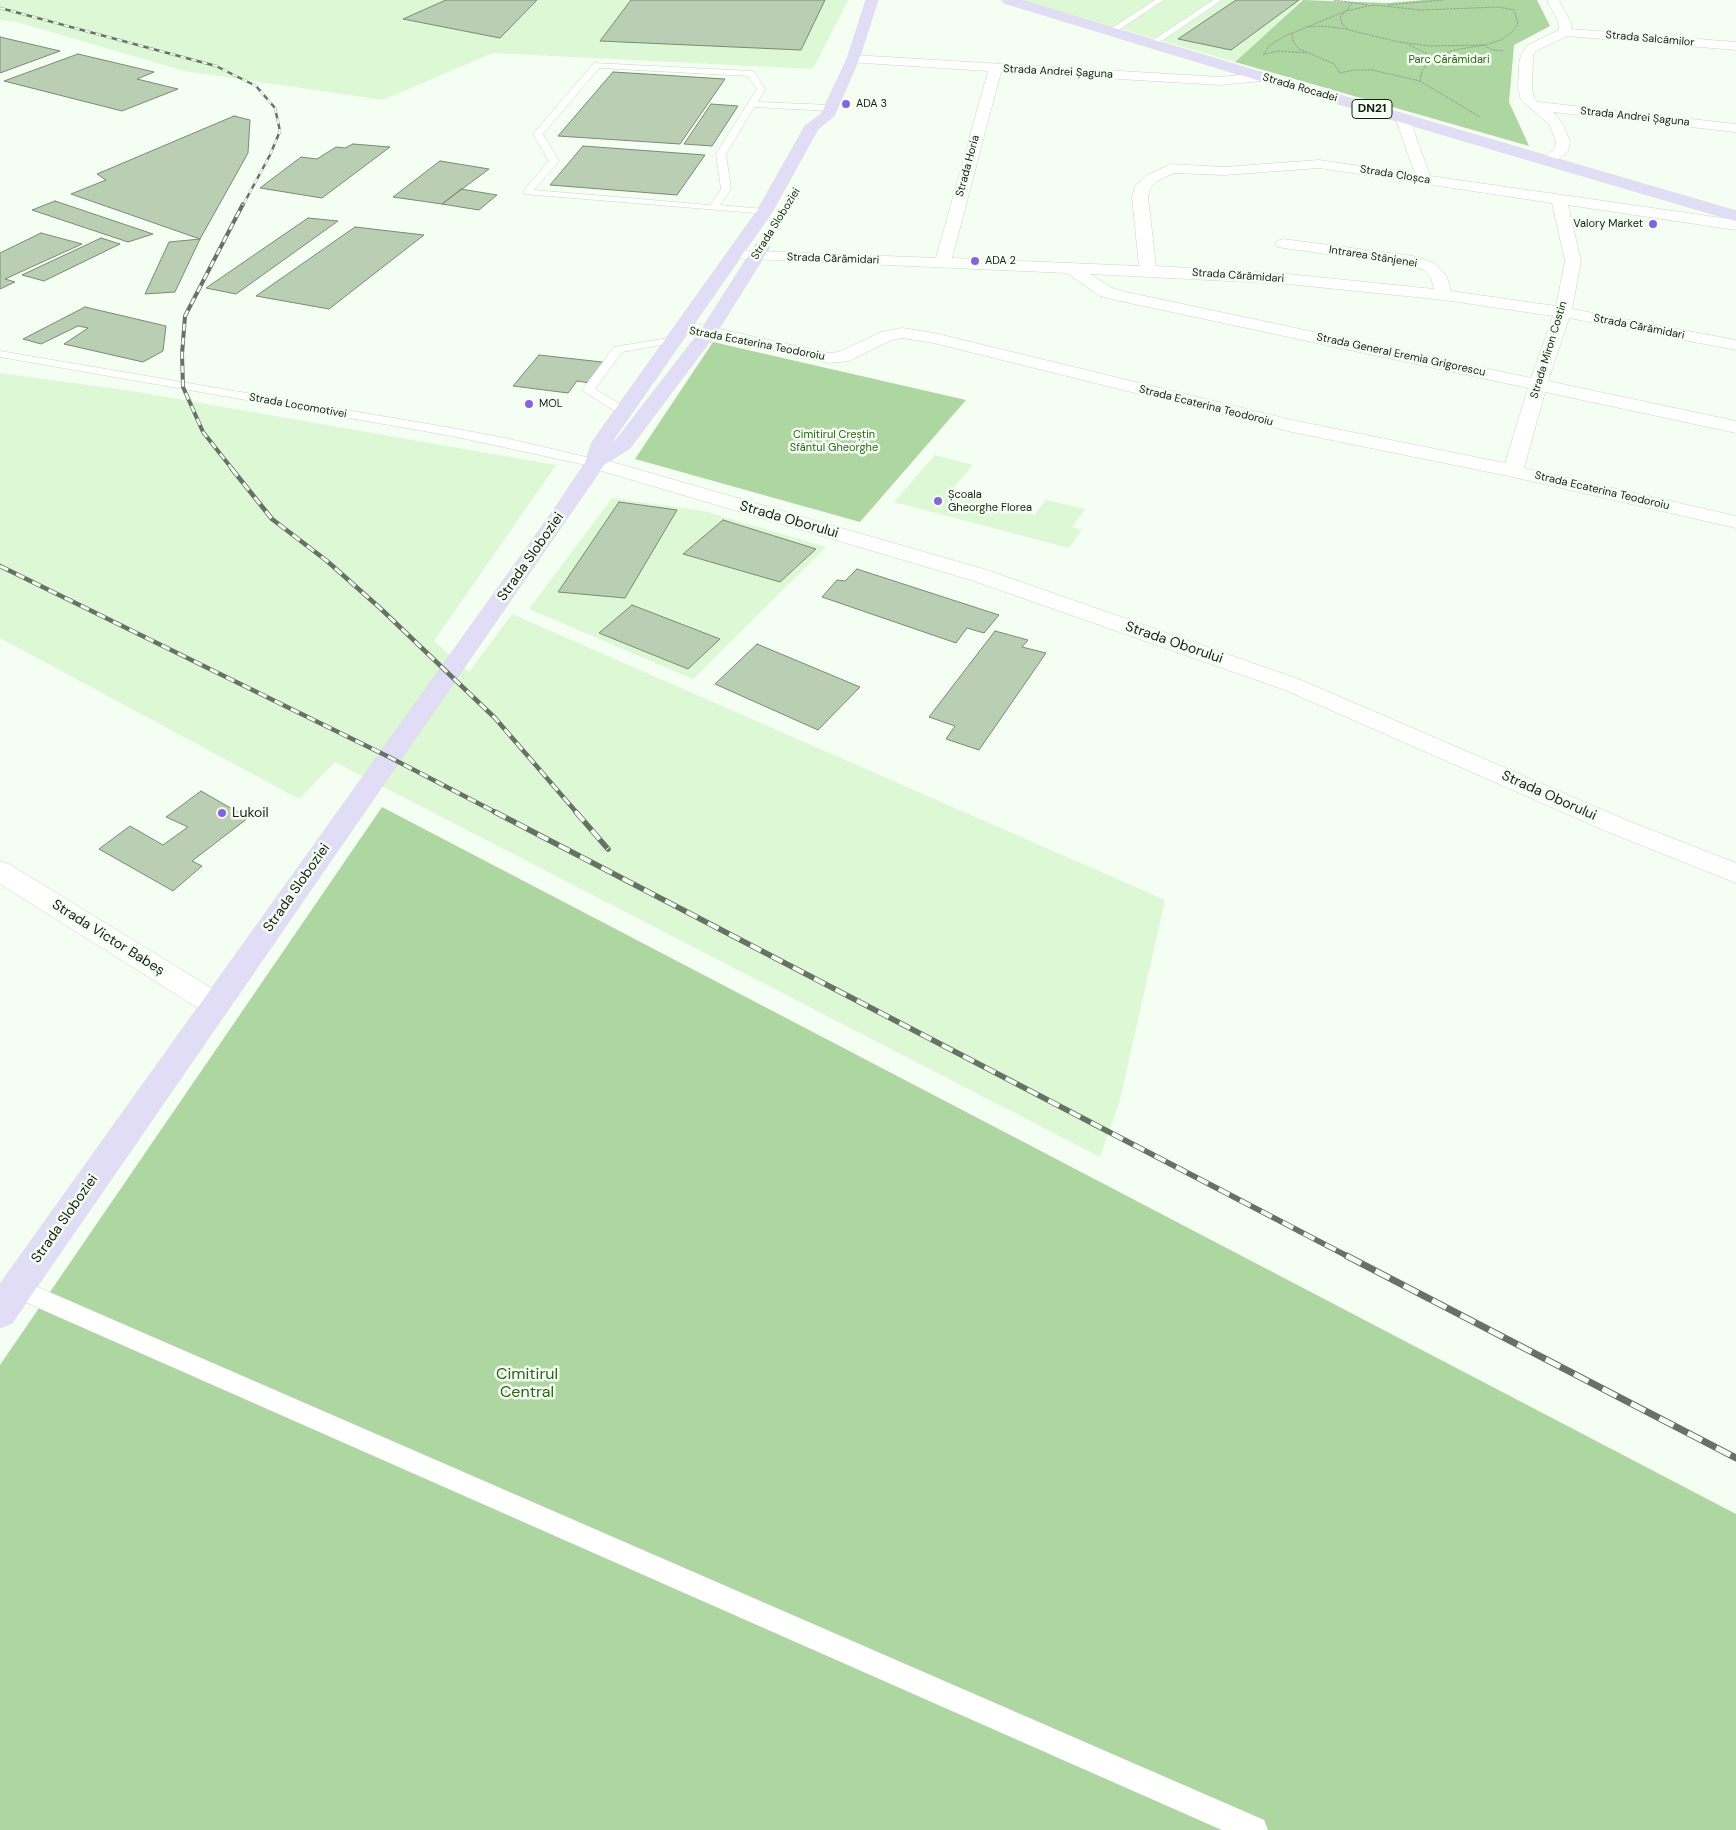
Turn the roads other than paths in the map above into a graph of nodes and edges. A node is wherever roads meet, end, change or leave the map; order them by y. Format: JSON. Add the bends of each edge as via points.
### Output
{"nodes":[{"id":1,"x":872,"y":0,"type":"edge"},
{"id":2,"x":1008,"y":0,"type":"edge"},
{"id":3,"x":1160,"y":0,"type":"edge"},
{"id":4,"x":1218,"y":0,"type":"edge"},
{"id":5,"x":1553,"y":0,"type":"edge"},
{"id":6,"x":1111,"y":31,"type":"junction"},
{"id":7,"x":1565,"y":32,"type":"junction"},
{"id":8,"x":1151,"y":44,"type":"junction"},
{"id":9,"x":1736,"y":46,"type":"edge"},
{"id":10,"x":854,"y":59,"type":"junction"},
{"id":11,"x":995,"y":68,"type":"junction"},
{"id":12,"x":1262,"y":77,"type":"junction"},
{"id":13,"x":752,"y":104,"type":"junction"},
{"id":14,"x":1534,"y":106,"type":"junction"},
{"id":15,"x":829,"y":112,"type":"junction"},
{"id":16,"x":1402,"y":117,"type":"junction"},
{"id":17,"x":1736,"y":128,"type":"edge"},
{"id":18,"x":825,"y":136,"type":"dead end"},
{"id":19,"x":1548,"y":160,"type":"junction"},
{"id":20,"x":1424,"y":179,"type":"junction"},
{"id":21,"x":1559,"y":198,"type":"junction"},
{"id":22,"x":713,"y":208,"type":"junction"},
{"id":23,"x":764,"y":212,"type":"junction"},
{"id":24,"x":1736,"y":216,"type":"edge"},
{"id":25,"x":1736,"y":225,"type":"edge"},
{"id":26,"x":771,"y":233,"type":"dead end"},
{"id":27,"x":1283,"y":244,"type":"dead end"},
{"id":28,"x":735,"y":255,"type":"junction"},
{"id":29,"x":756,"y":256,"type":"junction"},
{"id":30,"x":942,"y":264,"type":"junction"},
{"id":31,"x":1072,"y":269,"type":"junction"},
{"id":32,"x":1148,"y":271,"type":"junction"},
{"id":33,"x":1444,"y":295,"type":"junction"},
{"id":34,"x":1562,"y":312,"type":"junction"},
{"id":35,"x":708,"y":332,"type":"junction"},
{"id":36,"x":678,"y":335,"type":"junction"},
{"id":37,"x":1736,"y":345,"type":"edge"},
{"id":38,"x":0,"y":354,"type":"edge"},
{"id":39,"x":1538,"y":384,"type":"junction"},
{"id":40,"x":623,"y":412,"type":"junction"},
{"id":41,"x":1736,"y":427,"type":"edge"},
{"id":42,"x":594,"y":463,"type":"junction"},
{"id":43,"x":1513,"y":471,"type":"junction"},
{"id":44,"x":1736,"y":522,"type":"edge"},
{"id":45,"x":0,"y":871,"type":"edge"},
{"id":46,"x":1736,"y":873,"type":"edge"},
{"id":47,"x":216,"y":1005,"type":"junction"},
{"id":48,"x":17,"y":1288,"type":"junction"},
{"id":49,"x":0,"y":1312,"type":"edge"},
{"id":50,"x":1254,"y":1830,"type":"edge"}],
"edges":[{"from":1,"to":10,"type":"main road","name":"Strada Sloboziei"},
{"from":2,"to":6,"type":"main road","name":"Strada Rocadei","number":"DN21"},
{"from":3,"to":6,"type":"lane"},
{"from":4,"to":8,"type":"lane"},
{"from":5,"to":7,"type":"street","via":[[1565,23]]},
{"from":6,"to":8,"type":"main road","name":"Strada Rocadei","number":"DN21"},
{"from":7,"to":9,"type":"street","name":"Strada Salcâmilor"},
{"from":7,"to":14,"type":"street","via":[[1542,41],[1527,54],[1526,89],[1528,100]]},
{"from":8,"to":12,"type":"main road","name":"Strada Rocadei","number":"DN21"},
{"from":10,"to":11,"type":"street","name":"Strada Andrei Șaguna"},
{"from":10,"to":15,"type":"main road","name":"Strada Sloboziei"},
{"from":11,"to":12,"type":"street","name":"Strada Andrei Șaguna","via":[[1220,81]]},
{"from":11,"to":30,"type":"street","name":"Strada Horia"},
{"from":12,"to":16,"type":"main road","name":"Strada Rocadei","number":"DN21"},
{"from":13,"to":15,"type":"lane"},
{"from":13,"to":22,"type":"lane","via":[[721,154],[726,189]]},
{"from":13,"to":22,"type":"lane","via":[[761,89],[751,74],[597,65],[538,134],[554,161],[527,192]]},
{"from":14,"to":17,"type":"street","name":"Strada Andrei Șaguna"},
{"from":14,"to":19,"type":"street","via":[[1548,114],[1563,141],[1561,151]]},
{"from":15,"to":18,"type":"main road","name":"Strada Sloboziei","via":[[830,127]]},
{"from":15,"to":23,"type":"main road","name":"Strada Sloboziei","via":[[812,126]]},
{"from":16,"to":19,"type":"main road","name":"Strada Rocadei","number":"DN21"},
{"from":16,"to":20,"type":"street"},
{"from":19,"to":24,"type":"main road","name":"Strada Rocadei","number":"DN21"},
{"from":20,"to":21,"type":"street","name":"Strada Cloșca"},
{"from":20,"to":32,"type":"street","name":"Strada Cloșca","via":[[1318,164],[1224,171],[1166,169],[1143,186],[1140,197]]},
{"from":21,"to":25,"type":"street","name":"Strada Cloșca"},
{"from":21,"to":34,"type":"street","name":"Strada Miron Costin","via":[[1573,261]]},
{"from":22,"to":23,"type":"lane"},
{"from":23,"to":28,"type":"main road","name":"Strada Sloboziei"},
{"from":26,"to":29,"type":"main road","name":"Strada Sloboziei"},
{"from":27,"to":33,"type":"street","name":"Intrarea Stânjenei","via":[[1413,261],[1429,266],[1439,278]]},
{"from":28,"to":29,"type":"street","name":"Strada Cărămidari"},
{"from":28,"to":36,"type":"main road","name":"Strada Sloboziei"},
{"from":29,"to":30,"type":"street","name":"Strada Cărămidari"},
{"from":29,"to":35,"type":"main road","name":"Strada Sloboziei"},
{"from":30,"to":31,"type":"street","name":"Strada Cărămidari"},
{"from":31,"to":32,"type":"street","name":"Strada Cărămidari"},
{"from":31,"to":39,"type":"street","name":"Strada General Eremia Grigorescu","via":[[1106,292],[1126,298]]},
{"from":32,"to":33,"type":"street","name":"Strada Cărămidari","via":[[1288,279]]},
{"from":33,"to":34,"type":"street","name":"Strada Cărămidari"},
{"from":34,"to":37,"type":"street","name":"Strada Cărămidari"},
{"from":34,"to":39,"type":"street","name":"Strada Miron Costin"},
{"from":35,"to":36,"type":"street","name":"Strada Ecaterina Teodoroiu"},
{"from":35,"to":42,"type":"main road","name":"Strada Sloboziei","via":[[623,444]]},
{"from":35,"to":43,"type":"street","name":"Strada Ecaterina Teodoroiu","via":[[828,358],[843,357],[886,336],[902,334],[934,338],[1292,426]]},
{"from":36,"to":40,"type":"main road","name":"Strada Sloboziei"},
{"from":36,"to":40,"type":"lane","via":[[618,349],[588,390]]},
{"from":38,"to":42,"type":"lane","name":"Strada Locomotivei","via":[[452,432]]},
{"from":39,"to":41,"type":"street","name":"Strada General Eremia Grigorescu"},
{"from":39,"to":43,"type":"street","name":"Strada Miron Costin"},
{"from":40,"to":42,"type":"main road","name":"Strada Sloboziei","via":[[602,442]]},
{"from":42,"to":46,"type":"street","name":"Strada Oborului","via":[[979,575],[1293,685],[1617,826]]},
{"from":42,"to":47,"type":"main road","name":"Strada Sloboziei"},
{"from":43,"to":44,"type":"street","name":"Strada Ecaterina Teodoroiu"},
{"from":45,"to":47,"type":"street","name":"Strada Victor Babeș"},
{"from":47,"to":48,"type":"main road","name":"Strada Sloboziei"},
{"from":48,"to":49,"type":"main road","name":"Strada Sloboziei"},
{"from":48,"to":50,"type":"lane"}]}
